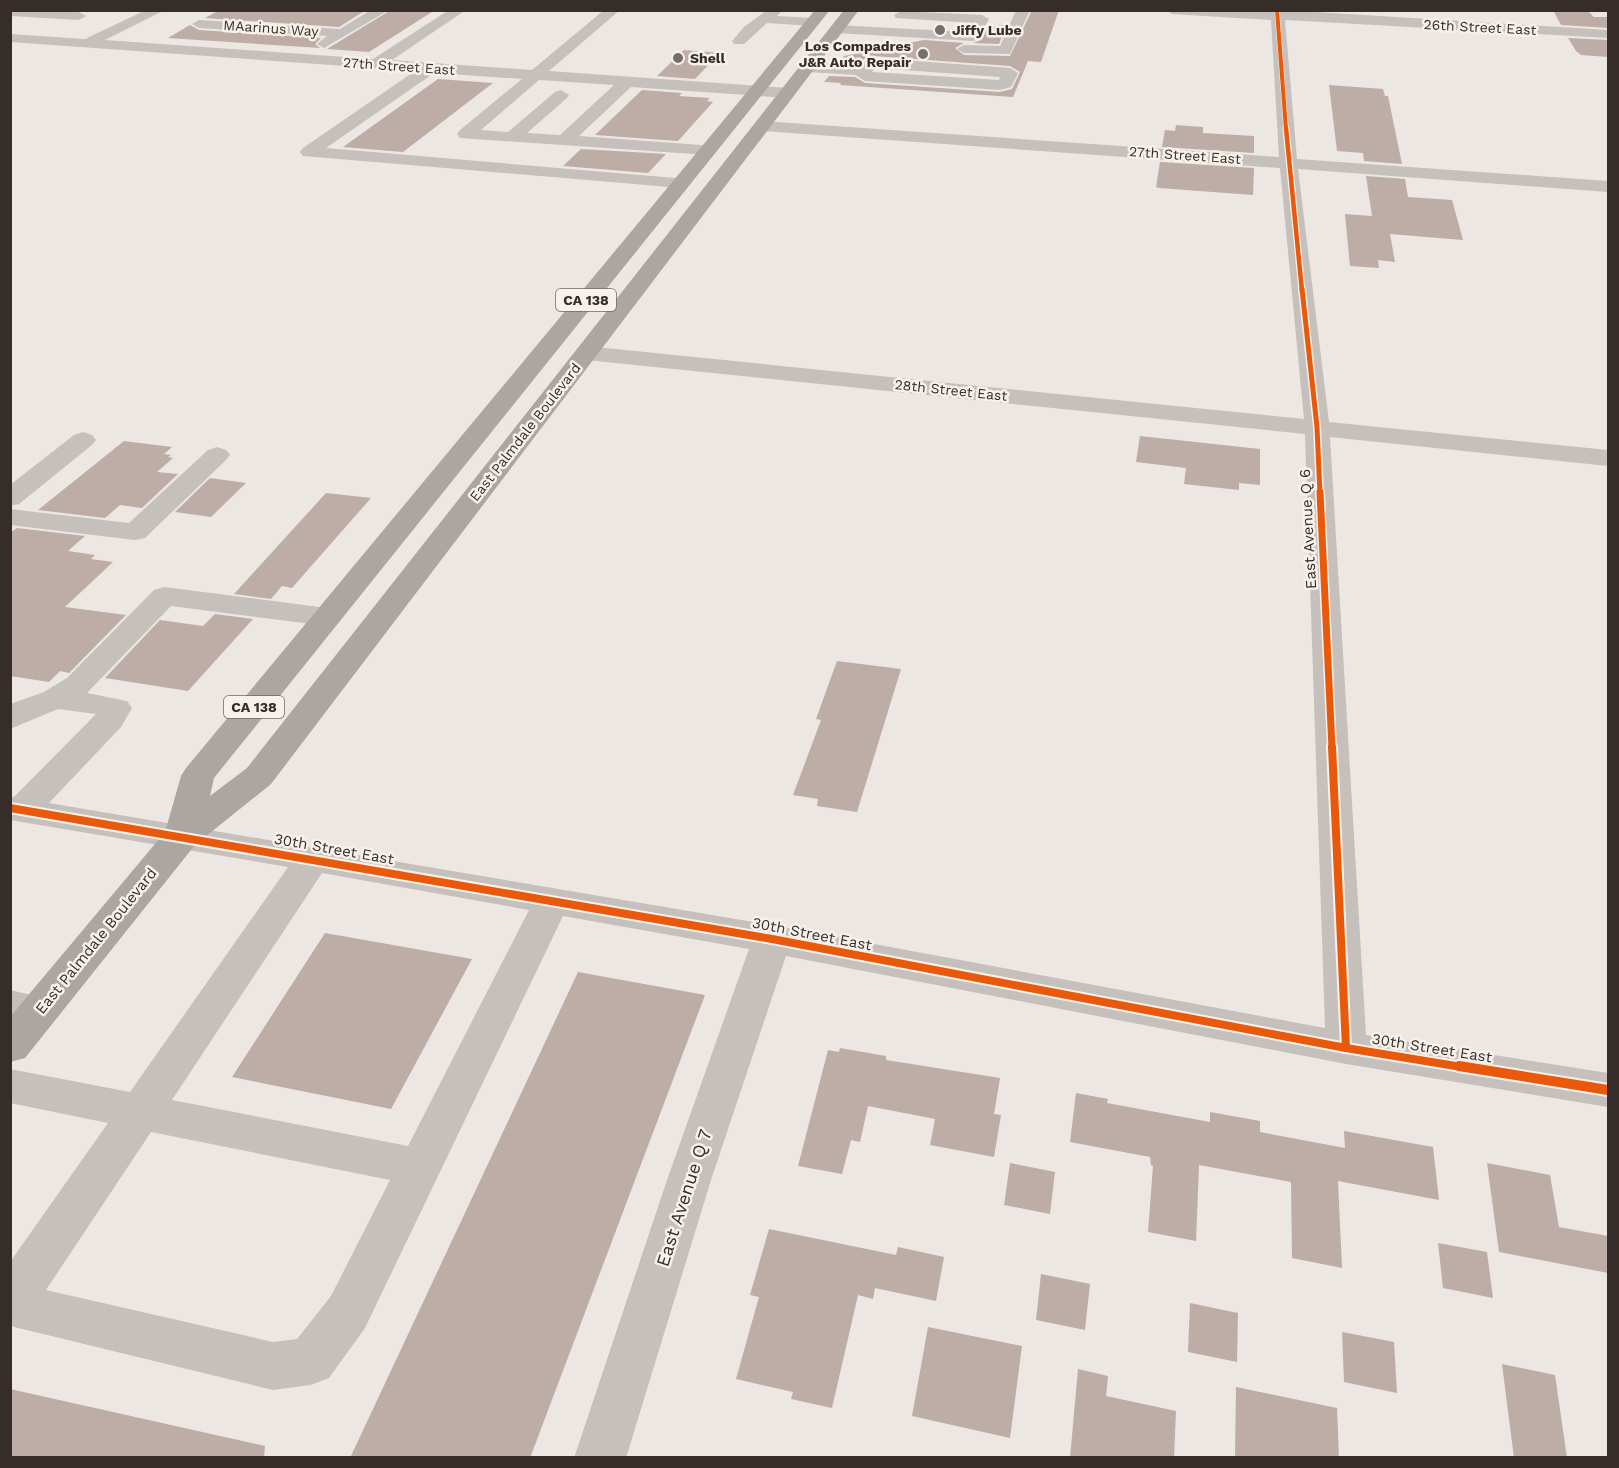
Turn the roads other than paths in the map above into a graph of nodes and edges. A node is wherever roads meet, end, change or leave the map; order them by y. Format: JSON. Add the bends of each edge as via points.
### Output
{"nodes":[{"id":1,"x":138,"y":10,"type":"edge"},
{"id":2,"x":158,"y":10,"type":"edge"},
{"id":3,"x":226,"y":10,"type":"edge"},
{"id":4,"x":382,"y":10,"type":"edge"},
{"id":5,"x":459,"y":10,"type":"edge"},
{"id":6,"x":613,"y":10,"type":"edge"},
{"id":7,"x":852,"y":10,"type":"edge"},
{"id":8,"x":1172,"y":10,"type":"edge"},
{"id":9,"x":10,"y":12,"type":"edge"},
{"id":10,"x":59,"y":12,"type":"edge"},
{"id":11,"x":1277,"y":13,"type":"edge"},
{"id":12,"x":771,"y":15,"type":"edge"},
{"id":13,"x":79,"y":16,"type":"dead end"},
{"id":14,"x":818,"y":16,"type":"edge"},
{"id":15,"x":1020,"y":16,"type":"edge"},
{"id":16,"x":982,"y":19,"type":"junction"},
{"id":17,"x":943,"y":28,"type":"junction"},
{"id":18,"x":837,"y":29,"type":"junction"},
{"id":19,"x":889,"y":32,"type":"junction"},
{"id":20,"x":343,"y":33,"type":"junction"},
{"id":21,"x":1608,"y":34,"type":"edge"},
{"id":22,"x":10,"y":38,"type":"edge"},
{"id":23,"x":739,"y":41,"type":"dead end"},
{"id":24,"x":67,"y":42,"type":"junction"},
{"id":25,"x":85,"y":44,"type":"junction"},
{"id":26,"x":318,"y":48,"type":"dead end"},
{"id":27,"x":376,"y":64,"type":"junction"},
{"id":28,"x":808,"y":67,"type":"junction"},
{"id":29,"x":430,"y":68,"type":"junction"},
{"id":30,"x":865,"y":71,"type":"junction"},
{"id":31,"x":535,"y":75,"type":"junction"},
{"id":32,"x":627,"y":82,"type":"junction"},
{"id":33,"x":757,"y":91,"type":"junction"},
{"id":34,"x":516,"y":92,"type":"junction"},
{"id":35,"x":788,"y":93,"type":"junction"},
{"id":36,"x":561,"y":95,"type":"junction"},
{"id":37,"x":609,"y":98,"type":"junction"},
{"id":38,"x":584,"y":123,"type":"junction"},
{"id":39,"x":607,"y":124,"type":"dead end"},
{"id":40,"x":762,"y":126,"type":"junction"},
{"id":41,"x":663,"y":128,"type":"dead end"},
{"id":42,"x":512,"y":137,"type":"junction"},
{"id":43,"x":565,"y":140,"type":"junction"},
{"id":44,"x":648,"y":146,"type":"junction"},
{"id":45,"x":708,"y":150,"type":"junction"},
{"id":46,"x":1288,"y":162,"type":"junction"},
{"id":47,"x":681,"y":183,"type":"junction"},
{"id":48,"x":1608,"y":186,"type":"edge"},
{"id":49,"x":586,"y":353,"type":"junction"},
{"id":50,"x":1317,"y":427,"type":"junction"},
{"id":51,"x":83,"y":440,"type":"dead end"},
{"id":52,"x":217,"y":455,"type":"dead end"},
{"id":53,"x":1608,"y":458,"type":"edge"},
{"id":54,"x":10,"y":498,"type":"edge"},
{"id":55,"x":10,"y":517,"type":"edge"},
{"id":56,"x":327,"y":617,"type":"junction"},
{"id":57,"x":55,"y":699,"type":"junction"},
{"id":58,"x":10,"y":719,"type":"edge"},
{"id":59,"x":16,"y":809,"type":"edge"},
{"id":60,"x":182,"y":836,"type":"junction"},
{"id":61,"x":313,"y":859,"type":"junction"},
{"id":62,"x":552,"y":901,"type":"junction"},
{"id":63,"x":772,"y":939,"type":"junction"},
{"id":64,"x":25,"y":1008,"type":"edge"},
{"id":65,"x":10,"y":1046,"type":"edge"},
{"id":66,"x":1346,"y":1048,"type":"junction"},
{"id":67,"x":10,"y":1086,"type":"edge"},
{"id":68,"x":1608,"y":1090,"type":"edge"},
{"id":69,"x":141,"y":1112,"type":"junction"},
{"id":70,"x":419,"y":1167,"type":"junction"},
{"id":71,"x":10,"y":1303,"type":"edge"},
{"id":72,"x":600,"y":1458,"type":"edge"}],
"edges":[{"from":1,"to":24,"type":"street"},
{"from":2,"to":25,"type":"street"},
{"from":3,"to":20,"type":"street","name":"MAarinus Way","via":[[199,24]]},
{"from":4,"to":20,"type":"street"},
{"from":5,"to":27,"type":"street"},
{"from":6,"to":31,"type":"street"},
{"from":7,"to":18,"type":"highway","name":"East Palmdale Boulevard","number":"CA 138"},
{"from":8,"to":11,"type":"street","name":"26th Street East"},
{"from":9,"to":10,"type":"street"},
{"from":10,"to":13,"type":"street"},
{"from":11,"to":21,"type":"street","name":"26th Street East"},
{"from":11,"to":46,"type":"street","name":"East Avenue Q 6"},
{"from":12,"to":14,"type":"street"},
{"from":12,"to":23,"type":"street"},
{"from":14,"to":33,"type":"highway","name":"East Palmdale Boulevard","number":"CA 138"},
{"from":15,"to":16,"type":"street"},
{"from":15,"to":19,"type":"street","via":[[1005,51],[881,43]]},
{"from":16,"to":17,"type":"street"},
{"from":16,"to":17,"type":"street","via":[[972,37]]},
{"from":17,"to":19,"type":"street"},
{"from":17,"to":19,"type":"street","via":[[902,14]]},
{"from":18,"to":19,"type":"street"},
{"from":18,"to":28,"type":"highway","name":"East Palmdale Boulevard","number":"CA 138"},
{"from":20,"to":26,"type":"street"},
{"from":22,"to":24,"type":"street","name":"27th Street East"},
{"from":24,"to":25,"type":"street","name":"27th Street East"},
{"from":25,"to":27,"type":"street","name":"27th Street East"},
{"from":27,"to":29,"type":"street","name":"27th Street East"},
{"from":28,"to":30,"type":"street"},
{"from":28,"to":35,"type":"highway","name":"East Palmdale Boulevard","number":"CA 138"},
{"from":29,"to":31,"type":"street","name":"27th Street East"},
{"from":29,"to":47,"type":"street","via":[[309,153]]},
{"from":30,"to":30,"type":"street","via":[[865,76],[1000,85],[1005,84],[1010,73],[874,63]]},
{"from":31,"to":32,"type":"street","name":"27th Street East"},
{"from":31,"to":34,"type":"street"},
{"from":32,"to":33,"type":"street","name":"27th Street East"},
{"from":32,"to":37,"type":"street"},
{"from":33,"to":35,"type":"street","name":"27th Street East"},
{"from":33,"to":45,"type":"highway","name":"East Palmdale Boulevard","number":"CA 138"},
{"from":34,"to":36,"type":"street"},
{"from":34,"to":42,"type":"street","via":[[466,134]]},
{"from":35,"to":40,"type":"highway","name":"East Palmdale Boulevard","number":"CA 138"},
{"from":36,"to":37,"type":"street"},
{"from":36,"to":42,"type":"street"},
{"from":37,"to":38,"type":"street"},
{"from":38,"to":39,"type":"street"},
{"from":38,"to":43,"type":"street"},
{"from":40,"to":46,"type":"street","name":"27th Street East"},
{"from":40,"to":49,"type":"highway","name":"East Palmdale Boulevard","number":"CA 138"},
{"from":41,"to":44,"type":"street"},
{"from":42,"to":43,"type":"street"},
{"from":43,"to":44,"type":"street"},
{"from":44,"to":45,"type":"street"},
{"from":45,"to":47,"type":"highway","name":"East Palmdale Boulevard","number":"CA 138"},
{"from":46,"to":48,"type":"street","name":"27th Street East"},
{"from":46,"to":50,"type":"street","name":"East Avenue Q 6"},
{"from":47,"to":56,"type":"highway","name":"East Palmdale Boulevard","number":"CA 138"},
{"from":49,"to":50,"type":"street","name":"28th Street East"},
{"from":49,"to":60,"type":"highway","name":"East Palmdale Boulevard","number":"CA 138","via":[[259,776]]},
{"from":50,"to":53,"type":"street","name":"28th Street East"},
{"from":50,"to":66,"type":"street","name":"East Avenue Q 6"},
{"from":51,"to":54,"type":"street"},
{"from":52,"to":55,"type":"street","via":[[135,532]]},
{"from":56,"to":57,"type":"street","via":[[164,596],[78,685]]},
{"from":56,"to":60,"type":"highway","name":"East Palmdale Boulevard","number":"CA 138","via":[[198,776]]},
{"from":57,"to":58,"type":"street"},
{"from":57,"to":59,"type":"street","via":[[116,708],[109,720]]},
{"from":59,"to":60,"type":"street","name":"30th Street East"},
{"from":60,"to":61,"type":"street","name":"30th Street East"},
{"from":60,"to":64,"type":"highway","name":"East Palmdale Boulevard","number":"CA 138"},
{"from":61,"to":62,"type":"street","name":"30th Street East"},
{"from":61,"to":69,"type":"street"},
{"from":62,"to":63,"type":"street","name":"30th Street East"},
{"from":62,"to":70,"type":"street"},
{"from":63,"to":66,"type":"street","name":"30th Street East"},
{"from":63,"to":72,"type":"street","name":"East Avenue Q 7"},
{"from":64,"to":65,"type":"highway","name":"East Palmdale Boulevard","number":"CA 138"},
{"from":66,"to":68,"type":"street","name":"30th Street East"},
{"from":67,"to":69,"type":"street"},
{"from":69,"to":70,"type":"street"},
{"from":69,"to":71,"type":"street"},
{"from":70,"to":71,"type":"street","via":[[348,1312],[310,1361],[273,1366]]}]}
